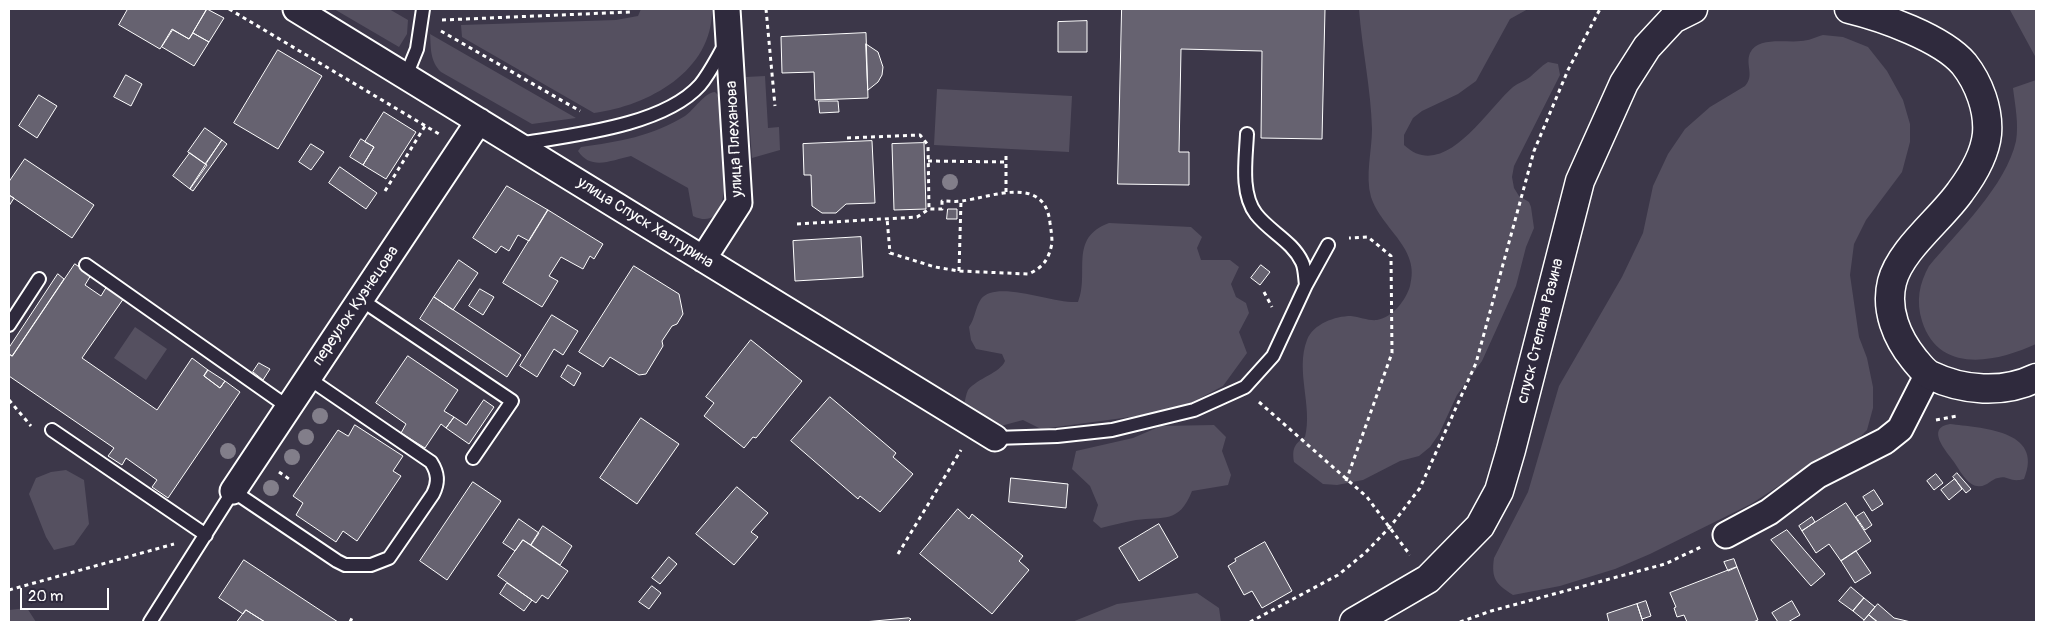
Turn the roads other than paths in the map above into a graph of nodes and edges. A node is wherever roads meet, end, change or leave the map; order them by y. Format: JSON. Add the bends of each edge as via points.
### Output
{"nodes":[{"id":1,"x":296,"y":9,"type":"edge"},
{"id":2,"x":727,"y":9,"type":"edge"},
{"id":3,"x":1849,"y":9,"type":"edge"},
{"id":4,"x":1679,"y":12,"type":"edge"},
{"id":5,"x":422,"y":15,"type":"edge"},
{"id":6,"x":730,"y":37,"type":"junction"},
{"id":7,"x":406,"y":76,"type":"junction"},
{"id":8,"x":479,"y":121,"type":"junction"},
{"id":9,"x":1247,"y":134,"type":"dead end"},
{"id":10,"x":517,"y":144,"type":"junction"},
{"id":11,"x":1328,"y":245,"type":"road end"},
{"id":12,"x":702,"y":259,"type":"junction"},
{"id":13,"x":86,"y":265,"type":"dead end"},
{"id":14,"x":40,"y":279,"type":"dead end"},
{"id":15,"x":1306,"y":285,"type":"junction"},
{"id":16,"x":360,"y":299,"type":"junction"},
{"id":17,"x":9,"y":325,"type":"edge"},
{"id":18,"x":1928,"y":374,"type":"junction"},
{"id":19,"x":308,"y":378,"type":"junction"},
{"id":20,"x":2036,"y":378,"type":"edge"},
{"id":21,"x":288,"y":407,"type":"junction"},
{"id":22,"x":52,"y":430,"type":"dead end"},
{"id":23,"x":985,"y":432,"type":"joint"},
{"id":24,"x":473,"y":458,"type":"dead end"},
{"id":25,"x":234,"y":491,"type":"junction"},
{"id":26,"x":206,"y":535,"type":"junction"},
{"id":27,"x":1726,"y":535,"type":"road end"},
{"id":28,"x":1368,"y":619,"type":"edge"},
{"id":29,"x":150,"y":622,"type":"edge"}],
"edges":[{"from":1,"to":7,"type":"street","name":"улица Спуск Халтурина"},
{"from":2,"to":6,"type":"street","name":"улица Плеханова"},
{"from":3,"to":18,"type":"main road","via":[[1908,28],[1940,44],[1963,63],[1978,86],[1985,108],[1987,134],[1979,160],[1960,192],[1902,260],[1892,282],[1891,307],[1895,329],[1905,348]]},
{"from":4,"to":28,"type":"main road","name":"спуск Степана Разина","via":[[1647,47],[1624,83],[1580,181],[1499,491],[1480,526],[1428,579]]},
{"from":5,"to":7,"type":"lane","via":[[417,49]]},
{"from":6,"to":10,"type":"lane","via":[[700,85],[679,101],[651,115],[609,128]]},
{"from":6,"to":12,"type":"street","name":"улица Плеханова","via":[[739,203]]},
{"from":7,"to":8,"type":"street","name":"улица Спуск Халтурина"},
{"from":8,"to":10,"type":"street","name":"улица Спуск Халтурина"},
{"from":8,"to":16,"type":"street","name":"переулок Кузнецова"},
{"from":9,"to":15,"type":"lane","via":[[1247,192],[1256,214],[1294,249],[1303,263]]},
{"from":10,"to":12,"type":"street","name":"улица Спуск Халтурина"},
{"from":11,"to":15,"type":"lane"},
{"from":12,"to":23,"type":"street","name":"улица Спуск Халтурина"},
{"from":13,"to":21,"type":"lane"},
{"from":14,"to":17,"type":"lane"},
{"from":15,"to":23,"type":"lane","via":[[1273,356],[1245,388],[1194,410],[1112,430],[1057,436]]},
{"from":16,"to":19,"type":"street","name":"переулок Кузнецова"},
{"from":16,"to":24,"type":"lane","via":[[512,401]]},
{"from":18,"to":20,"type":"main road","via":[[1985,390],[2026,383]]},
{"from":18,"to":27,"type":"street","via":[[1900,429],[1885,441],[1818,475],[1769,512]]},
{"from":19,"to":21,"type":"street","name":"переулок Кузнецова"},
{"from":19,"to":25,"type":"lane","via":[[431,462],[438,474],[433,494],[389,558],[371,565],[352,566],[337,561]]},
{"from":21,"to":25,"type":"street","name":"переулок Кузнецова"},
{"from":22,"to":26,"type":"lane"},
{"from":25,"to":26,"type":"lane"},
{"from":26,"to":29,"type":"lane"}]}
